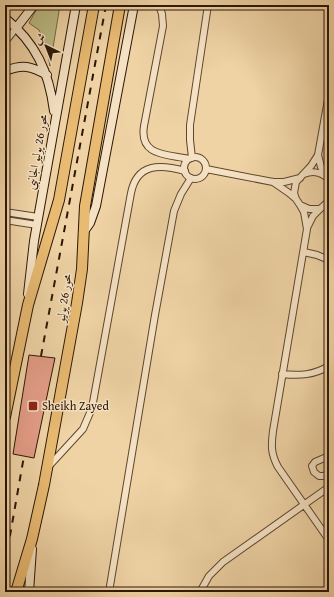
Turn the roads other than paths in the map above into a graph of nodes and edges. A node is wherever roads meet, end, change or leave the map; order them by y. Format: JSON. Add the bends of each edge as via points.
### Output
{"nodes":[{"id":1,"x":34,"y":5,"type":"edge"},
{"id":2,"x":76,"y":5,"type":"edge"},
{"id":3,"x":94,"y":5,"type":"edge"},
{"id":4,"x":120,"y":5,"type":"edge"},
{"id":5,"x":134,"y":5,"type":"edge"},
{"id":6,"x":159,"y":5,"type":"edge"},
{"id":7,"x":208,"y":5,"type":"edge"},
{"id":8,"x":5,"y":18,"type":"edge"},
{"id":9,"x":17,"y":27,"type":"junction"},
{"id":10,"x":5,"y":42,"type":"edge"},
{"id":11,"x":5,"y":71,"type":"edge"},
{"id":12,"x":47,"y":75,"type":"junction"},
{"id":13,"x":329,"y":94,"type":"edge"},
{"id":14,"x":55,"y":119,"type":"junction"},
{"id":15,"x":318,"y":155,"type":"junction"},
{"id":16,"x":191,"y":158,"type":"junction"},
{"id":17,"x":206,"y":169,"type":"junction"},
{"id":18,"x":185,"y":171,"type":"junction"},
{"id":19,"x":301,"y":176,"type":"junction"},
{"id":20,"x":191,"y":178,"type":"junction"},
{"id":21,"x":328,"y":179,"type":"edge"},
{"id":22,"x":273,"y":182,"type":"junction"},
{"id":23,"x":296,"y":199,"type":"junction"},
{"id":24,"x":328,"y":203,"type":"edge"},
{"id":25,"x":300,"y":204,"type":"junction"},
{"id":26,"x":320,"y":208,"type":"junction"},
{"id":27,"x":5,"y":212,"type":"edge"},
{"id":28,"x":5,"y":220,"type":"edge"},
{"id":29,"x":37,"y":221,"type":"junction"},
{"id":30,"x":307,"y":229,"type":"junction"},
{"id":31,"x":83,"y":234,"type":"junction"},
{"id":32,"x":304,"y":252,"type":"junction"},
{"id":33,"x":329,"y":260,"type":"edge"},
{"id":34,"x":28,"y":305,"type":"junction"},
{"id":35,"x":329,"y":366,"type":"edge"},
{"id":36,"x":282,"y":374,"type":"junction"},
{"id":37,"x":5,"y":417,"type":"edge"},
{"id":38,"x":329,"y":456,"type":"edge"},
{"id":39,"x":48,"y":467,"type":"junction"},
{"id":40,"x":329,"y":472,"type":"edge"},
{"id":41,"x":329,"y":487,"type":"edge"},
{"id":42,"x":304,"y":505,"type":"junction"},
{"id":43,"x":32,"y":539,"type":"junction"},
{"id":44,"x":329,"y":540,"type":"edge"},
{"id":45,"x":16,"y":592,"type":"edge"},
{"id":46,"x":29,"y":592,"type":"edge"},
{"id":47,"x":109,"y":592,"type":"edge"},
{"id":48,"x":200,"y":592,"type":"edge"}],
"edges":[{"from":1,"to":9,"type":"main road"},
{"from":2,"to":14,"type":"main road","name":"محور 26 يوليو الجانبى"},
{"from":3,"to":34,"type":"highway","via":[[59,200]]},
{"from":4,"to":31,"type":"highway","name":"محور 26 يوليو","via":[[86,197]]},
{"from":5,"to":31,"type":"main road","via":[[96,206]]},
{"from":6,"to":16,"type":"street","via":[[163,26],[143,136],[146,145],[153,151]]},
{"from":7,"to":16,"type":"street","via":[[190,125]]},
{"from":8,"to":9,"type":"main road"},
{"from":9,"to":10,"type":"street"},
{"from":9,"to":12,"type":"main road","via":[[34,50]]},
{"from":11,"to":12,"type":"main road","via":[[24,66]]},
{"from":12,"to":14,"type":"main road"},
{"from":13,"to":15,"type":"street"},
{"from":14,"to":29,"type":"main road","name":"محور 26 يوليو الجانبى"},
{"from":15,"to":19,"type":"street"},
{"from":15,"to":21,"type":"street"},
{"from":16,"to":17,"type":"street","via":[[204,161]]},
{"from":16,"to":18,"type":"street","via":[[185,164]]},
{"from":17,"to":20,"type":"street","via":[[201,178]]},
{"from":17,"to":22,"type":"street"},
{"from":18,"to":20,"type":"street"},
{"from":18,"to":39,"type":"street","via":[[153,167],[135,179],[90,416],[78,435]]},
{"from":19,"to":21,"type":"street","via":[[318,172]]},
{"from":19,"to":22,"type":"street","via":[[288,181]]},
{"from":19,"to":23,"type":"street","via":[[295,188]]},
{"from":20,"to":47,"type":"street","via":[[174,211]]},
{"from":22,"to":23,"type":"street"},
{"from":23,"to":25,"type":"street"},
{"from":24,"to":26,"type":"street"},
{"from":25,"to":26,"type":"street","via":[[309,209]]},
{"from":25,"to":30,"type":"street"},
{"from":26,"to":30,"type":"street"},
{"from":27,"to":29,"type":"street"},
{"from":28,"to":29,"type":"street"},
{"from":29,"to":34,"type":"main road","name":"محور 26 يوليو الجانبى"},
{"from":30,"to":32,"type":"street"},
{"from":31,"to":39,"type":"highway","name":"محور 26 يوليو","via":[[78,303]]},
{"from":32,"to":33,"type":"street"},
{"from":32,"to":36,"type":"street"},
{"from":34,"to":37,"type":"highway"},
{"from":35,"to":36,"type":"street","via":[[309,374]]},
{"from":36,"to":42,"type":"street","via":[[272,452],[278,468]]},
{"from":38,"to":40,"type":"street","via":[[312,466],[319,476]]},
{"from":39,"to":43,"type":"highway","name":"محور 26 يوليو"},
{"from":41,"to":42,"type":"street"},
{"from":42,"to":44,"type":"street"},
{"from":42,"to":48,"type":"street","via":[[223,562],[209,576]]},
{"from":43,"to":45,"type":"highway","name":"محور 26 يوليو"},
{"from":43,"to":46,"type":"main road"}]}
